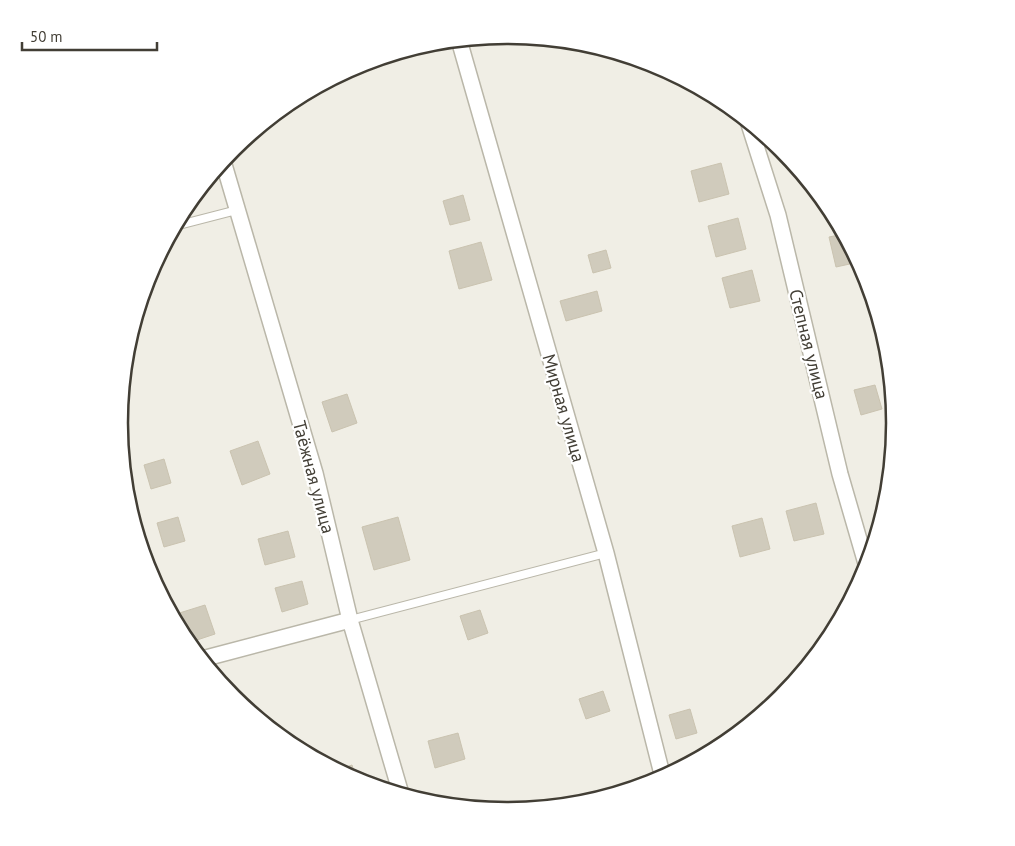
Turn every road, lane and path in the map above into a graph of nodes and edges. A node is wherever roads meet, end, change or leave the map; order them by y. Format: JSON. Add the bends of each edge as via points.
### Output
{"nodes":[{"id":1,"x":460,"y":47,"type":"edge"},
{"id":2,"x":752,"y":133,"type":"edge"},
{"id":3,"x":225,"y":169,"type":"edge"},
{"id":4,"x":237,"y":210,"type":"junction"},
{"id":5,"x":185,"y":223,"type":"edge"},
{"id":6,"x":606,"y":553,"type":"junction"},
{"id":7,"x":863,"y":554,"type":"edge"},
{"id":8,"x":350,"y":620,"type":"junction"},
{"id":9,"x":209,"y":657,"type":"edge"},
{"id":10,"x":661,"y":769,"type":"edge"},
{"id":11,"x":398,"y":786,"type":"edge"}],
"edges":[{"from":1,"to":6,"type":"street","name":"Мирная улица"},
{"from":2,"to":7,"type":"street","name":"Степная улица","via":[[778,215],[840,474]]},
{"from":3,"to":4,"type":"street","name":"Таёжная улица"},
{"from":4,"to":5,"type":"lane"},
{"from":4,"to":8,"type":"street","name":"Таёжная улица","via":[[315,473]]},
{"from":6,"to":8,"type":"lane"},
{"from":6,"to":10,"type":"street","name":"Мирная улица"},
{"from":8,"to":9,"type":"street"},
{"from":8,"to":11,"type":"street","name":"Таёжная улица"}]}
